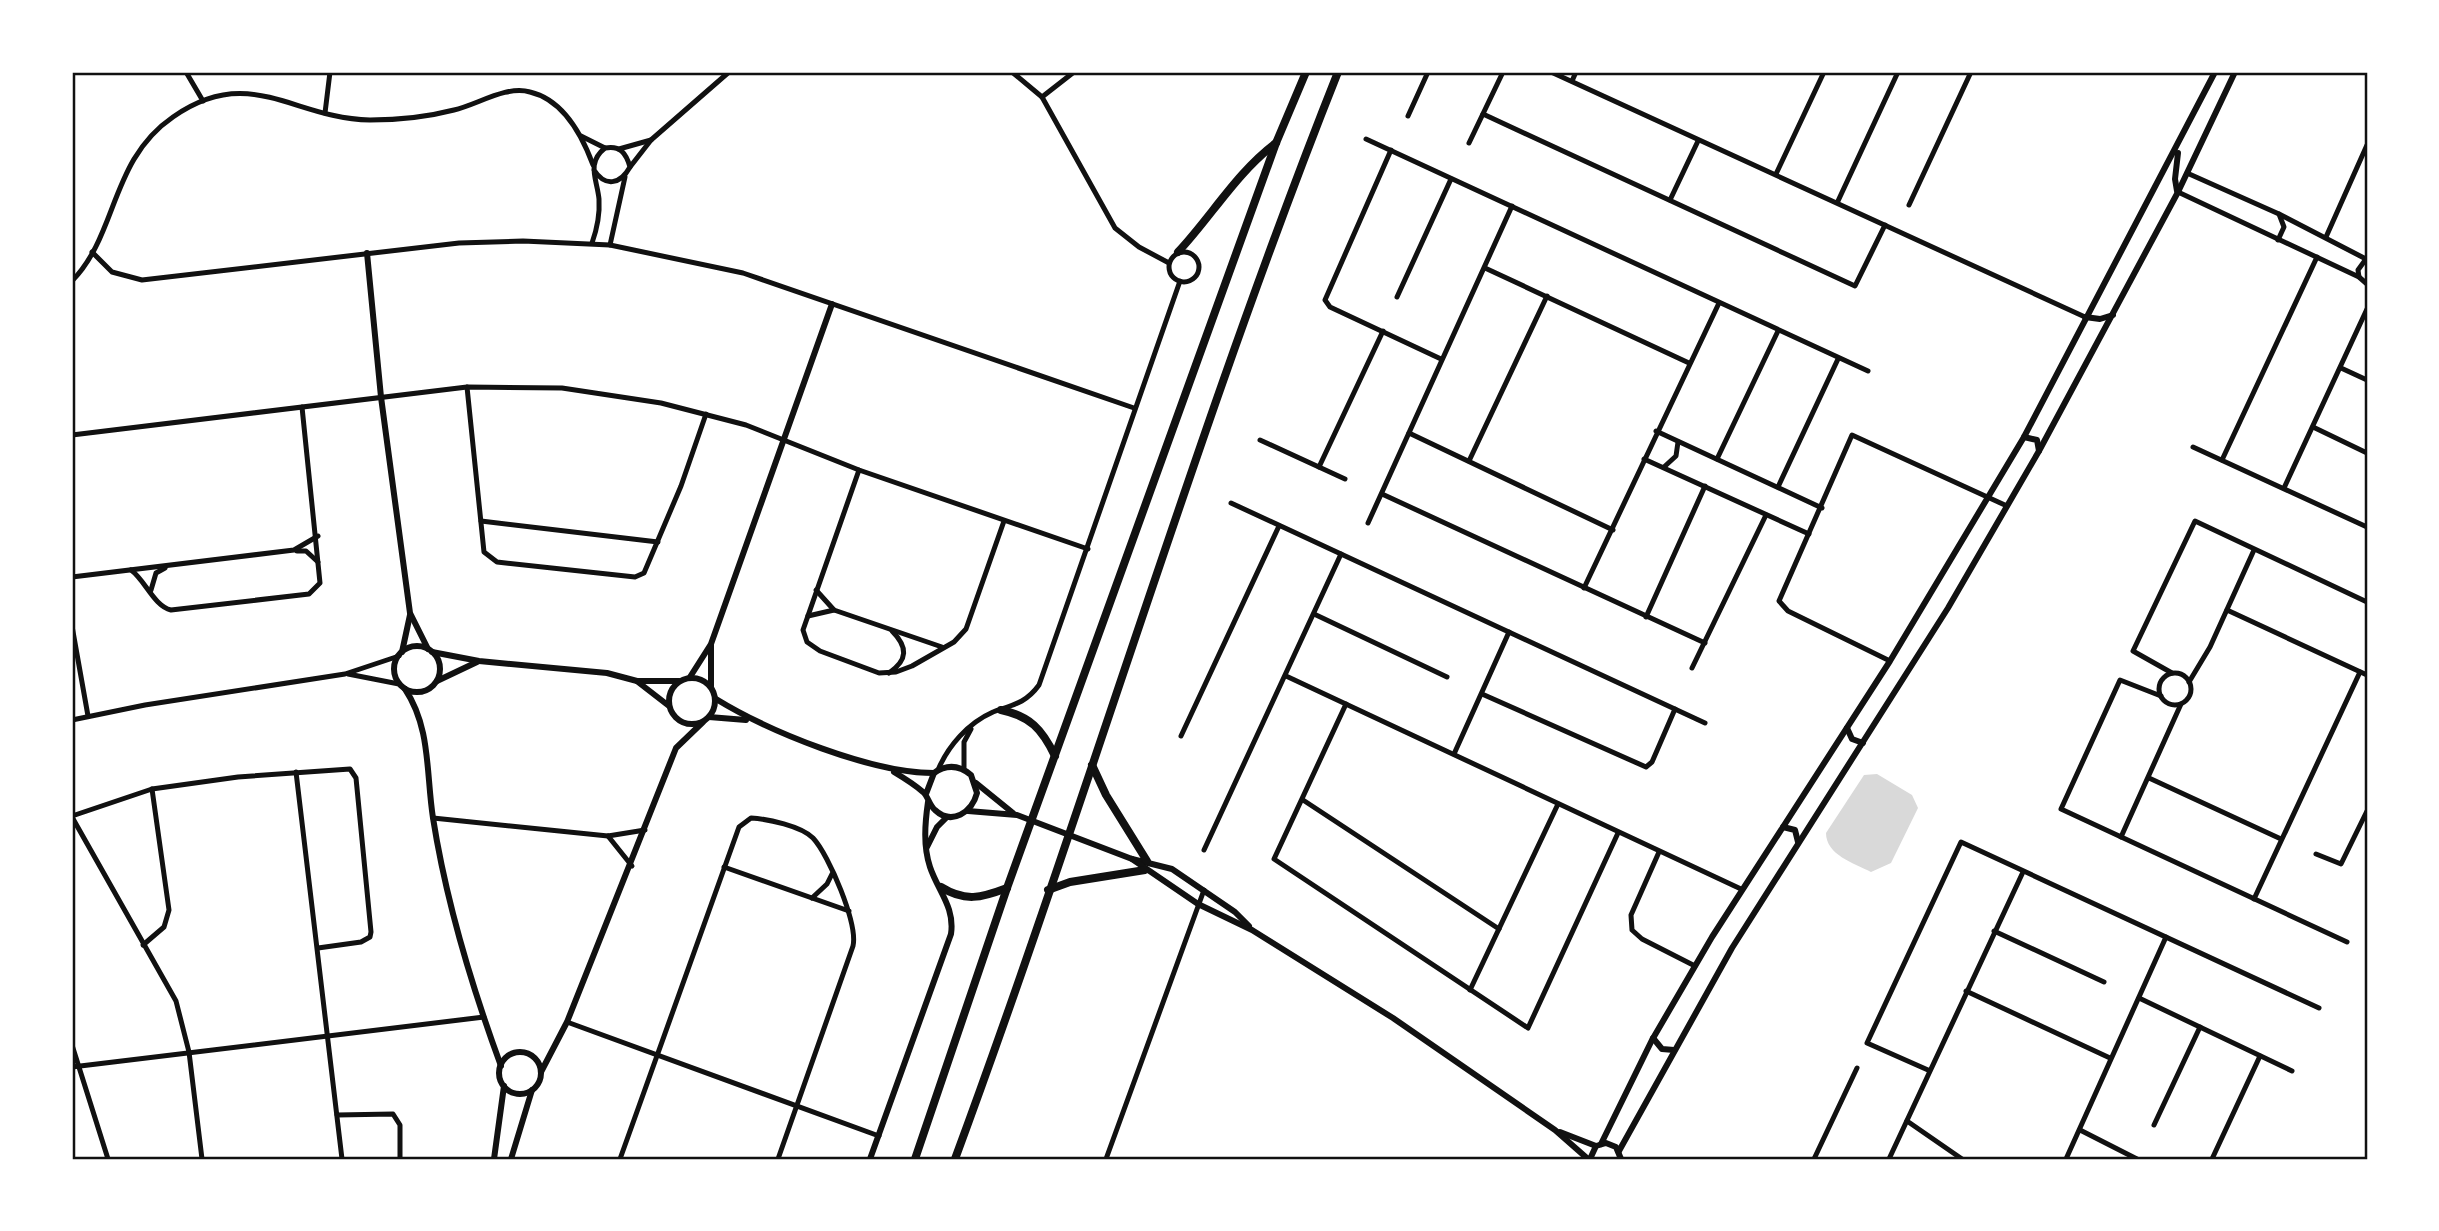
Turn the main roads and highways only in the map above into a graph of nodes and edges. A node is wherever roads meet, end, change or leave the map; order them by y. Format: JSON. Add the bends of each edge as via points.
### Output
{"nodes":[{"id":1,"x":1306,"y":72,"type":"edge"},
{"id":2,"x":1338,"y":72,"type":"edge"},
{"id":3,"x":1276,"y":143,"type":"junction"},
{"id":4,"x":1178,"y":253,"type":"road end"},
{"id":5,"x":1001,"y":710,"type":"road end"},
{"id":6,"x":1055,"y":756,"type":"junction"},
{"id":7,"x":1091,"y":765,"type":"junction"},
{"id":8,"x":941,"y":887,"type":"road end"},
{"id":9,"x":1007,"y":888,"type":"junction"},
{"id":10,"x":1048,"y":890,"type":"junction"},
{"id":11,"x":915,"y":1159,"type":"edge"},
{"id":12,"x":955,"y":1159,"type":"edge"}],
"edges":[{"from":1,"to":3,"type":"main road"},
{"from":2,"to":7,"type":"main road","via":[[1295,181]]},
{"from":3,"to":4,"type":"main road","via":[[1248,167]]},
{"from":3,"to":6,"type":"main road"},
{"from":5,"to":6,"type":"main road","via":[[1018,713],[1036,725]]},
{"from":6,"to":9,"type":"main road"},
{"from":7,"to":10,"type":"main road"},
{"from":7,"to":10,"type":"main road","via":[[1146,865]]},
{"from":8,"to":9,"type":"main road","via":[[953,895],[974,898]]},
{"from":9,"to":11,"type":"main road"},
{"from":10,"to":12,"type":"main road"}]}
